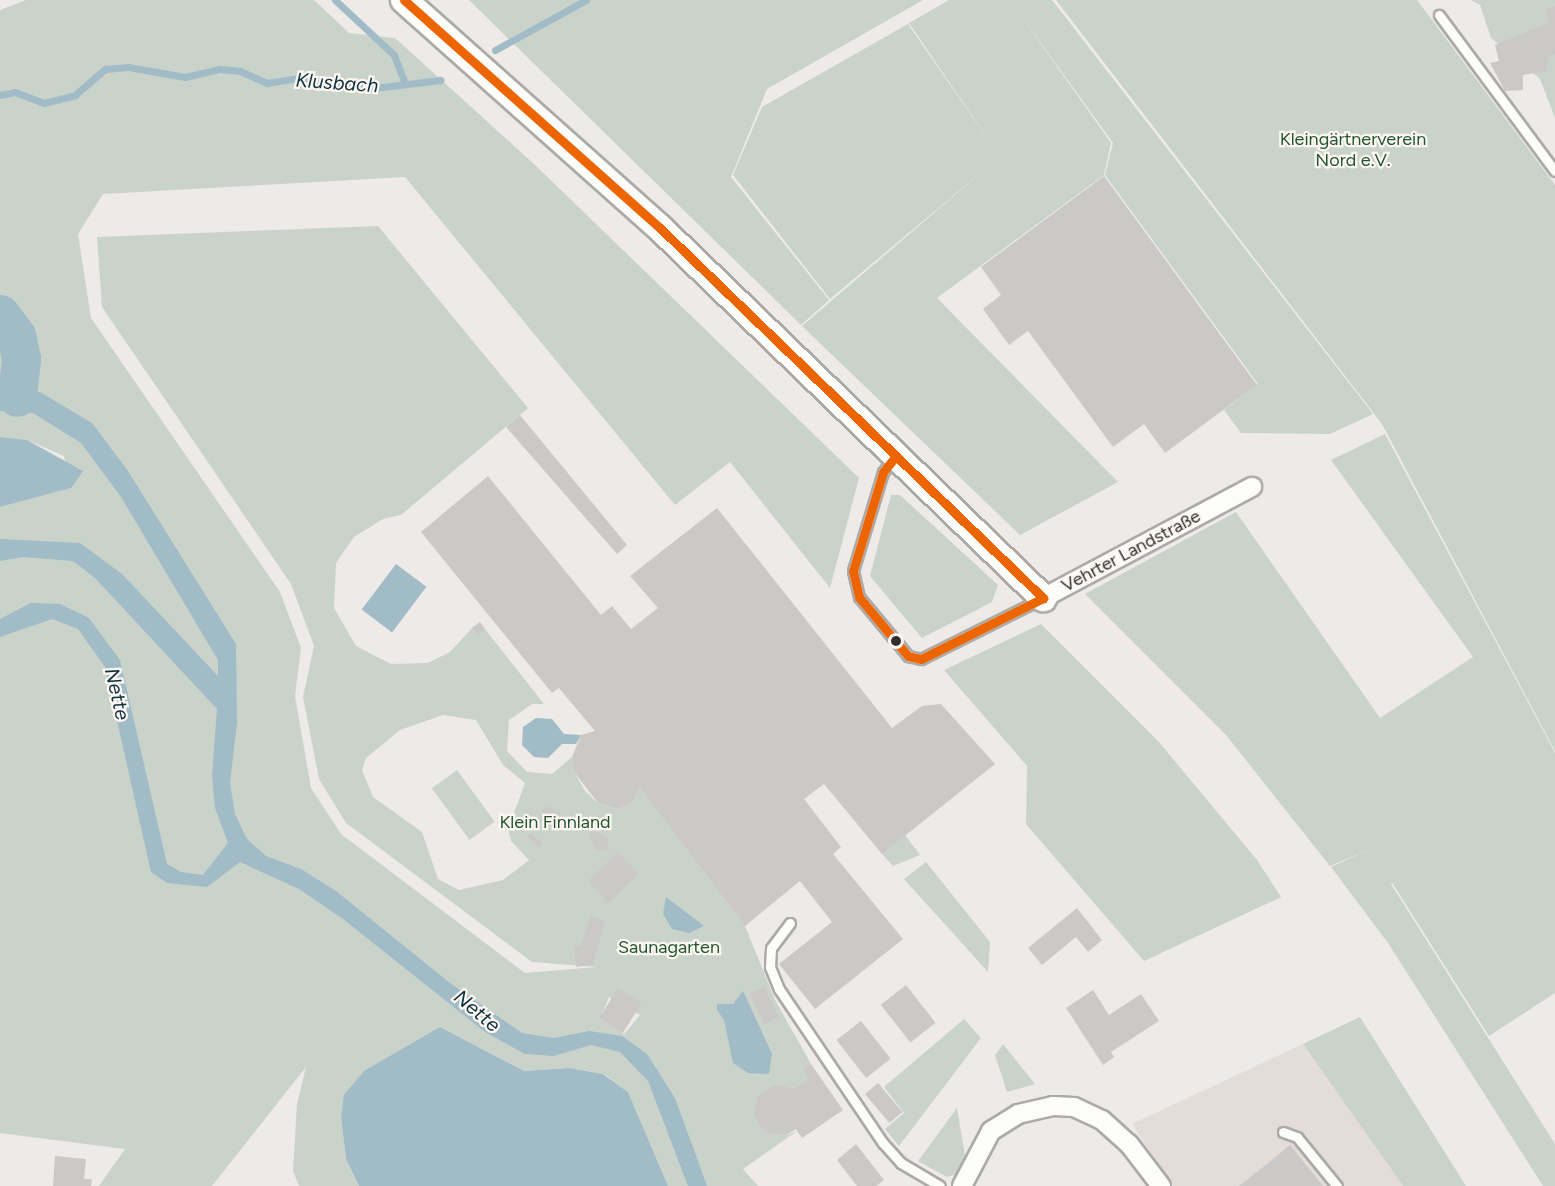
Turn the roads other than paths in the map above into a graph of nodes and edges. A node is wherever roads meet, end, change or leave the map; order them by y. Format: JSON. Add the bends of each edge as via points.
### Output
{"nodes":[{"id":1,"x":404,"y":0,"type":"edge"},
{"id":2,"x":417,"y":0,"type":"edge"},
{"id":3,"x":1439,"y":15,"type":"dead end"},
{"id":4,"x":440,"y":28,"type":"junction"},
{"id":5,"x":1555,"y":171,"type":"edge"},
{"id":6,"x":896,"y":456,"type":"junction"},
{"id":7,"x":1252,"y":487,"type":"dead end"},
{"id":8,"x":1043,"y":598,"type":"junction"},
{"id":9,"x":790,"y":923,"type":"dead end"},
{"id":10,"x":1283,"y":1132,"type":"dead end"},
{"id":11,"x":940,"y":1186,"type":"edge"},
{"id":12,"x":962,"y":1186,"type":"edge"},
{"id":13,"x":1161,"y":1186,"type":"edge"},
{"id":14,"x":1337,"y":1186,"type":"edge"}],
"edges":[{"from":1,"to":4,"type":"main road","name":"Vehrter Landstraße"},
{"from":2,"to":4,"type":"main road","name":"Vehrter Landstraße"},
{"from":3,"to":5,"type":"lane"},
{"from":4,"to":6,"type":"main road","name":"Vehrter Landstraße","via":[[660,228]]},
{"from":6,"to":8,"type":"main road","name":"Vehrter Landstraße"},
{"from":6,"to":8,"type":"lane","via":[[883,472],[853,571],[854,586],[908,656],[921,659]]},
{"from":7,"to":8,"type":"street","name":"Vehrter Landstraße"},
{"from":9,"to":11,"type":"lane","via":[[771,948],[770,967],[779,989],[883,1143],[901,1163]]},
{"from":10,"to":14,"type":"lane","via":[[1297,1137]]},
{"from":12,"to":13,"type":"street","via":[[991,1131],[1018,1114],[1053,1106],[1074,1107],[1102,1120],[1129,1144]]}]}
